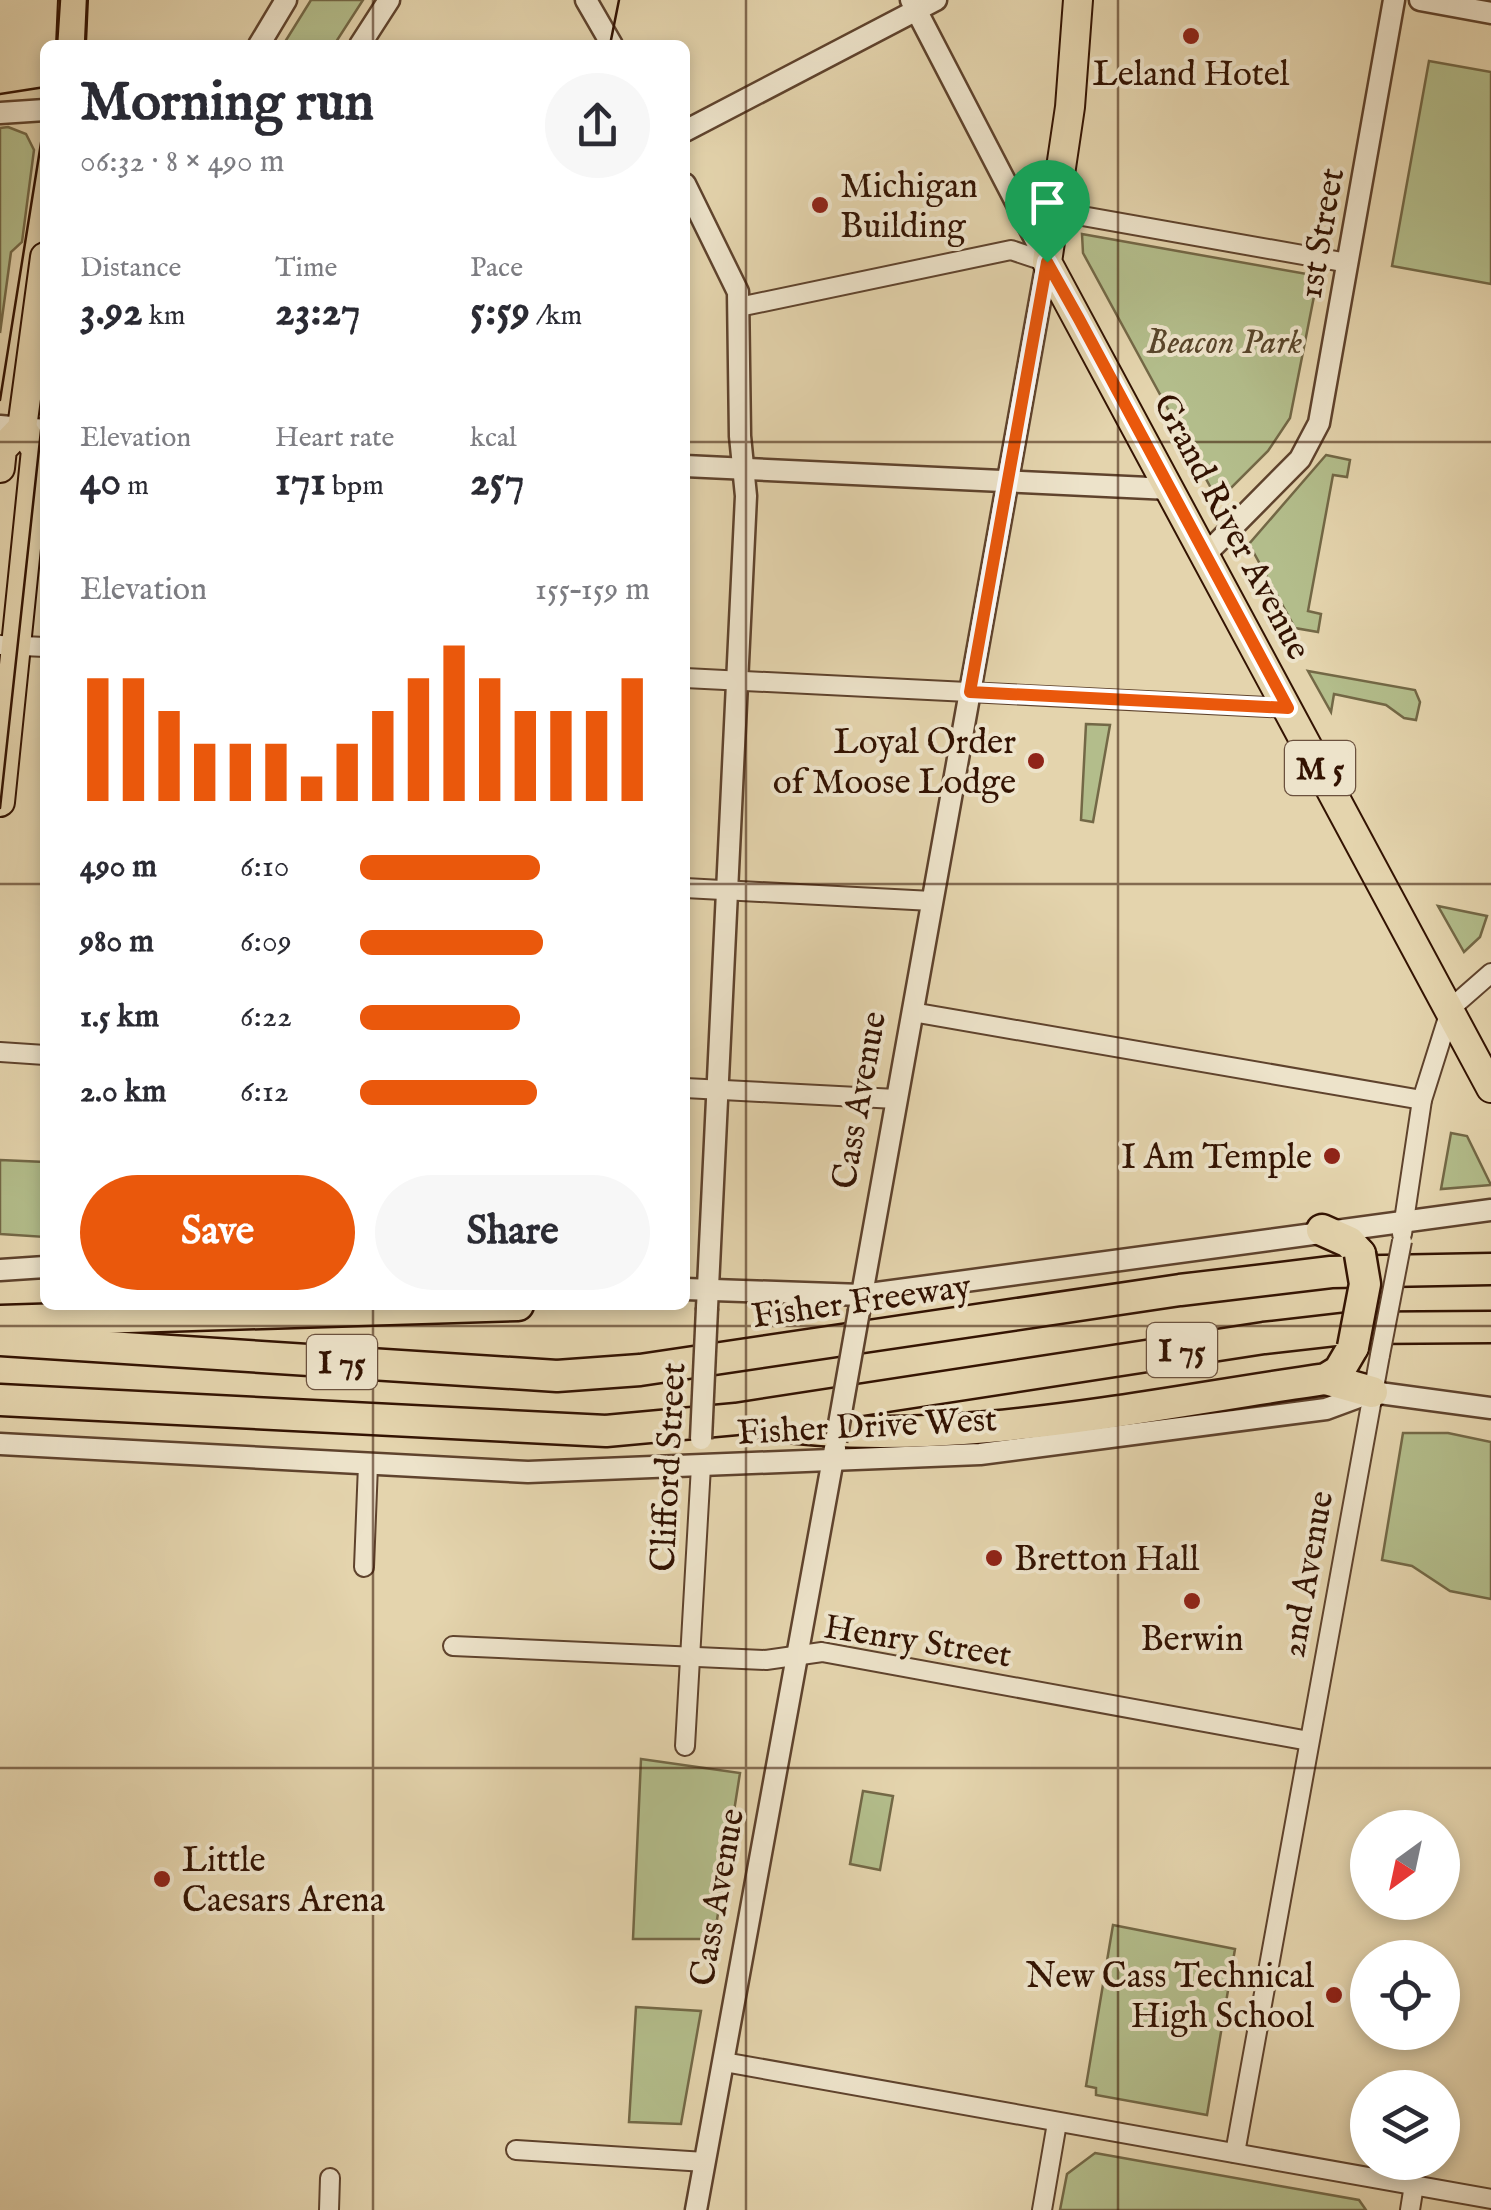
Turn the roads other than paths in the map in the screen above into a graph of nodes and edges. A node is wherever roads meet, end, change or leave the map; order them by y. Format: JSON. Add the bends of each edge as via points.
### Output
{"nodes":[{"id":1,"x":73,"y":0,"type":"edge"},
{"id":2,"x":286,"y":0,"type":"edge"},
{"id":3,"x":389,"y":0,"type":"edge"},
{"id":4,"x":936,"y":0,"type":"edge"},
{"id":5,"x":1078,"y":0,"type":"edge"},
{"id":6,"x":1394,"y":0,"type":"edge"},
{"id":7,"x":1420,"y":0,"type":"edge"},
{"id":8,"x":594,"y":3,"type":"edge"},
{"id":9,"x":914,"y":5,"type":"edge"},
{"id":10,"x":1491,"y":13,"type":"edge"},
{"id":11,"x":71,"y":40,"type":"edge"},
{"id":12,"x":262,"y":40,"type":"edge"},
{"id":13,"x":363,"y":40,"type":"edge"},
{"id":14,"x":610,"y":40,"type":"edge"},
{"id":15,"x":40,"y":110,"type":"edge"},
{"id":16,"x":0,"y":113,"type":"edge"},
{"id":17,"x":690,"y":129,"type":"edge"},
{"id":18,"x":690,"y":194,"type":"edge"},
{"id":19,"x":1054,"y":211,"type":"junction"},
{"id":20,"x":1047,"y":262,"type":"junction"},
{"id":21,"x":1348,"y":264,"type":"junction"},
{"id":22,"x":40,"y":294,"type":"edge"},
{"id":23,"x":739,"y":308,"type":"junction"},
{"id":24,"x":22,"y":428,"type":"edge"},
{"id":25,"x":690,"y":466,"type":"edge"},
{"id":26,"x":0,"y":468,"type":"edge"},
{"id":27,"x":744,"y":468,"type":"junction"},
{"id":28,"x":1008,"y":480,"type":"junction"},
{"id":29,"x":1170,"y":489,"type":"junction"},
{"id":30,"x":1206,"y":555,"type":"junction"},
{"id":31,"x":8,"y":645,"type":"edge"},
{"id":32,"x":40,"y":648,"type":"edge"},
{"id":33,"x":690,"y":678,"type":"edge"},
{"id":34,"x":739,"y":681,"type":"junction"},
{"id":35,"x":970,"y":692,"type":"junction"},
{"id":36,"x":1288,"y":708,"type":"junction"},
{"id":37,"x":0,"y":802,"type":"edge"},
{"id":38,"x":690,"y":888,"type":"edge"},
{"id":39,"x":728,"y":890,"type":"junction"},
{"id":40,"x":932,"y":902,"type":"junction"},
{"id":41,"x":1491,"y":973,"type":"edge"},
{"id":42,"x":1451,"y":1008,"type":"junction"},
{"id":43,"x":912,"y":1012,"type":"junction"},
{"id":44,"x":0,"y":1052,"type":"edge"},
{"id":45,"x":40,"y":1055,"type":"edge"},
{"id":46,"x":690,"y":1088,"type":"edge"},
{"id":47,"x":1491,"y":1088,"type":"edge"},
{"id":48,"x":720,"y":1089,"type":"junction"},
{"id":49,"x":896,"y":1099,"type":"junction"},
{"id":50,"x":1422,"y":1100,"type":"junction"},
{"id":51,"x":1491,"y":1210,"type":"edge"},
{"id":52,"x":1322,"y":1230,"type":"junction"},
{"id":53,"x":1403,"y":1230,"type":"junction"},
{"id":54,"x":40,"y":1267,"type":"edge"},
{"id":55,"x":1491,"y":1268,"type":"edge"},
{"id":56,"x":0,"y":1270,"type":"edge"},
{"id":57,"x":690,"y":1291,"type":"edge"},
{"id":58,"x":708,"y":1300,"type":"junction"},
{"id":59,"x":860,"y":1303,"type":"junction"},
{"id":60,"x":366,"y":1310,"type":"edge"},
{"id":61,"x":0,"y":1322,"type":"edge"},
{"id":62,"x":1491,"y":1326,"type":"edge"},
{"id":63,"x":0,"y":1340,"type":"edge"},
{"id":64,"x":1366,"y":1352,"type":"junction"},
{"id":65,"x":1326,"y":1379,"type":"junction"},
{"id":66,"x":1372,"y":1392,"type":"junction"},
{"id":67,"x":0,"y":1400,"type":"edge"},
{"id":68,"x":1491,"y":1408,"type":"edge"},
{"id":69,"x":736,"y":1419,"type":"junction"},
{"id":70,"x":0,"y":1444,"type":"edge"},
{"id":71,"x":834,"y":1449,"type":"junction"},
{"id":72,"x":368,"y":1464,"type":"junction"},
{"id":73,"x":701,"y":1466,"type":"junction"},
{"id":74,"x":364,"y":1567,"type":"dead end"},
{"id":75,"x":453,"y":1646,"type":"dead end"},
{"id":76,"x":798,"y":1654,"type":"junction"},
{"id":77,"x":692,"y":1658,"type":"junction"},
{"id":78,"x":1309,"y":1741,"type":"junction"},
{"id":79,"x":685,"y":1746,"type":"dead end"},
{"id":80,"x":724,"y":2062,"type":"junction"},
{"id":81,"x":1057,"y":2123,"type":"junction"},
{"id":82,"x":516,"y":2150,"type":"dead end"},
{"id":83,"x":1235,"y":2153,"type":"junction"},
{"id":84,"x":705,"y":2162,"type":"junction"},
{"id":85,"x":330,"y":2178,"type":"dead end"},
{"id":86,"x":1414,"y":2185,"type":"junction"},
{"id":87,"x":1491,"y":2199,"type":"edge"},
{"id":88,"x":329,"y":2210,"type":"edge"},
{"id":89,"x":696,"y":2210,"type":"edge"},
{"id":90,"x":1042,"y":2210,"type":"edge"},
{"id":91,"x":1410,"y":2210,"type":"edge"}],
"edges":[{"from":1,"to":11,"type":"main road"},
{"from":2,"to":12,"type":"street"},
{"from":3,"to":13,"type":"street"},
{"from":4,"to":9,"type":"street"},
{"from":5,"to":19,"type":"main road","name":"Cass Avenue"},
{"from":6,"to":21,"type":"street","name":"1st Street"},
{"from":7,"to":10,"type":"street"},
{"from":8,"to":14,"type":"street"},
{"from":9,"to":17,"type":"street"},
{"from":9,"to":20,"type":"street","name":"Grand River Avenue"},
{"from":15,"to":16,"type":"street"},
{"from":18,"to":23,"type":"street","name":"Clifford Street","via":[[738,292]]},
{"from":19,"to":20,"type":"main road","name":"Cass Avenue"},
{"from":19,"to":21,"type":"street"},
{"from":20,"to":23,"type":"street","via":[[1012,250]]},
{"from":20,"to":28,"type":"street","name":"Cass Avenue"},
{"from":20,"to":29,"type":"main road","name":"Grand River Avenue","number":"M 5"},
{"from":21,"to":30,"type":"street","name":"1st Street","via":[[1312,441]]},
{"from":22,"to":24,"type":"main road"},
{"from":23,"to":27,"type":"street","name":"Clifford Street"},
{"from":24,"to":26,"type":"main road","via":[[2,450]]},
{"from":24,"to":31,"type":"main road","via":[[36,450]]},
{"from":25,"to":27,"type":"street"},
{"from":27,"to":28,"type":"street"},
{"from":27,"to":34,"type":"street","name":"Clifford Street"},
{"from":28,"to":29,"type":"street"},
{"from":28,"to":35,"type":"street","name":"Cass Avenue"},
{"from":29,"to":30,"type":"main road","name":"Grand River Avenue","number":"M 5"},
{"from":30,"to":36,"type":"main road","name":"Grand River Avenue","number":"M 5"},
{"from":31,"to":32,"type":"street"},
{"from":31,"to":37,"type":"main road"},
{"from":33,"to":34,"type":"street"},
{"from":34,"to":35,"type":"street"},
{"from":34,"to":39,"type":"street","name":"Clifford Street"},
{"from":35,"to":36,"type":"street"},
{"from":35,"to":40,"type":"street","name":"Cass Avenue"},
{"from":36,"to":42,"type":"main road","name":"Grand River Avenue","number":"M 5"},
{"from":38,"to":39,"type":"street"},
{"from":39,"to":40,"type":"street"},
{"from":39,"to":48,"type":"street","name":"Clifford Street"},
{"from":40,"to":43,"type":"street","name":"Cass Avenue"},
{"from":41,"to":42,"type":"street"},
{"from":42,"to":47,"type":"main road","name":"Grand River Avenue","number":"M 5"},
{"from":42,"to":50,"type":"street","name":"2nd Avenue"},
{"from":43,"to":49,"type":"street","name":"Cass Avenue"},
{"from":43,"to":50,"type":"street"},
{"from":44,"to":45,"type":"street"},
{"from":46,"to":48,"type":"street"},
{"from":48,"to":49,"type":"street"},
{"from":48,"to":58,"type":"street","name":"Clifford Street"},
{"from":49,"to":59,"type":"street","name":"Cass Avenue"},
{"from":50,"to":53,"type":"street","name":"2nd Avenue"},
{"from":51,"to":53,"type":"street"},
{"from":52,"to":53,"type":"street"},
{"from":52,"to":59,"type":"street"},
{"from":52,"to":64,"type":"highway","bridge":true,"via":[[1360,1254]]},
{"from":53,"to":64,"type":"street","name":"2nd Avenue","bridge":true},
{"from":54,"to":56,"type":"street"},
{"from":55,"to":63,"type":"highway","name":"Fisher Freeway","number":"I 75","via":[[1331,1272],[640,1370],[557,1376]]},
{"from":57,"to":58,"type":"street"},
{"from":58,"to":59,"type":"street"},
{"from":58,"to":73,"type":"street","name":"Clifford Street","bridge":true},
{"from":59,"to":71,"type":"street","name":"Cass Avenue","bridge":true},
{"from":60,"to":61,"type":"highway"},
{"from":62,"to":69,"type":"highway","number":"I 75","via":[[1352,1328],[1264,1338]]},
{"from":64,"to":65,"type":"highway"},
{"from":64,"to":66,"type":"street","name":"2nd Avenue"},
{"from":65,"to":66,"type":"highway"},
{"from":65,"to":69,"type":"highway","via":[[956,1428],[822,1432]]},
{"from":66,"to":68,"type":"street","name":"Fisher Drive West"},
{"from":66,"to":71,"type":"street","name":"Fisher Drive West","via":[[1326,1409],[980,1454]]},
{"from":66,"to":78,"type":"street","name":"2nd Avenue"},
{"from":67,"to":69,"type":"highway","number":"I 75","via":[[606,1431]]},
{"from":70,"to":72,"type":"street","name":"Fisher Drive West"},
{"from":71,"to":73,"type":"street","name":"Fisher Drive West"},
{"from":71,"to":76,"type":"street","name":"Cass Avenue"},
{"from":72,"to":73,"type":"street","name":"Fisher Drive West","via":[[528,1472]]},
{"from":72,"to":74,"type":"street"},
{"from":73,"to":77,"type":"street","name":"Clifford Street"},
{"from":75,"to":77,"type":"street","name":"Henry Street"},
{"from":76,"to":77,"type":"street","name":"Henry Street"},
{"from":76,"to":78,"type":"street","name":"Henry Street","via":[[822,1652]]},
{"from":76,"to":80,"type":"street","name":"Cass Avenue"},
{"from":77,"to":79,"type":"street","name":"Clifford Street"},
{"from":78,"to":83,"type":"street","name":"2nd Avenue"},
{"from":80,"to":81,"type":"street"},
{"from":80,"to":84,"type":"street","name":"Cass Avenue"},
{"from":81,"to":83,"type":"street"},
{"from":81,"to":90,"type":"street"},
{"from":82,"to":84,"type":"street"},
{"from":83,"to":86,"type":"street"},
{"from":84,"to":89,"type":"street","name":"Cass Avenue"},
{"from":85,"to":88,"type":"street"},
{"from":86,"to":87,"type":"street"},
{"from":86,"to":91,"type":"street"}]}
